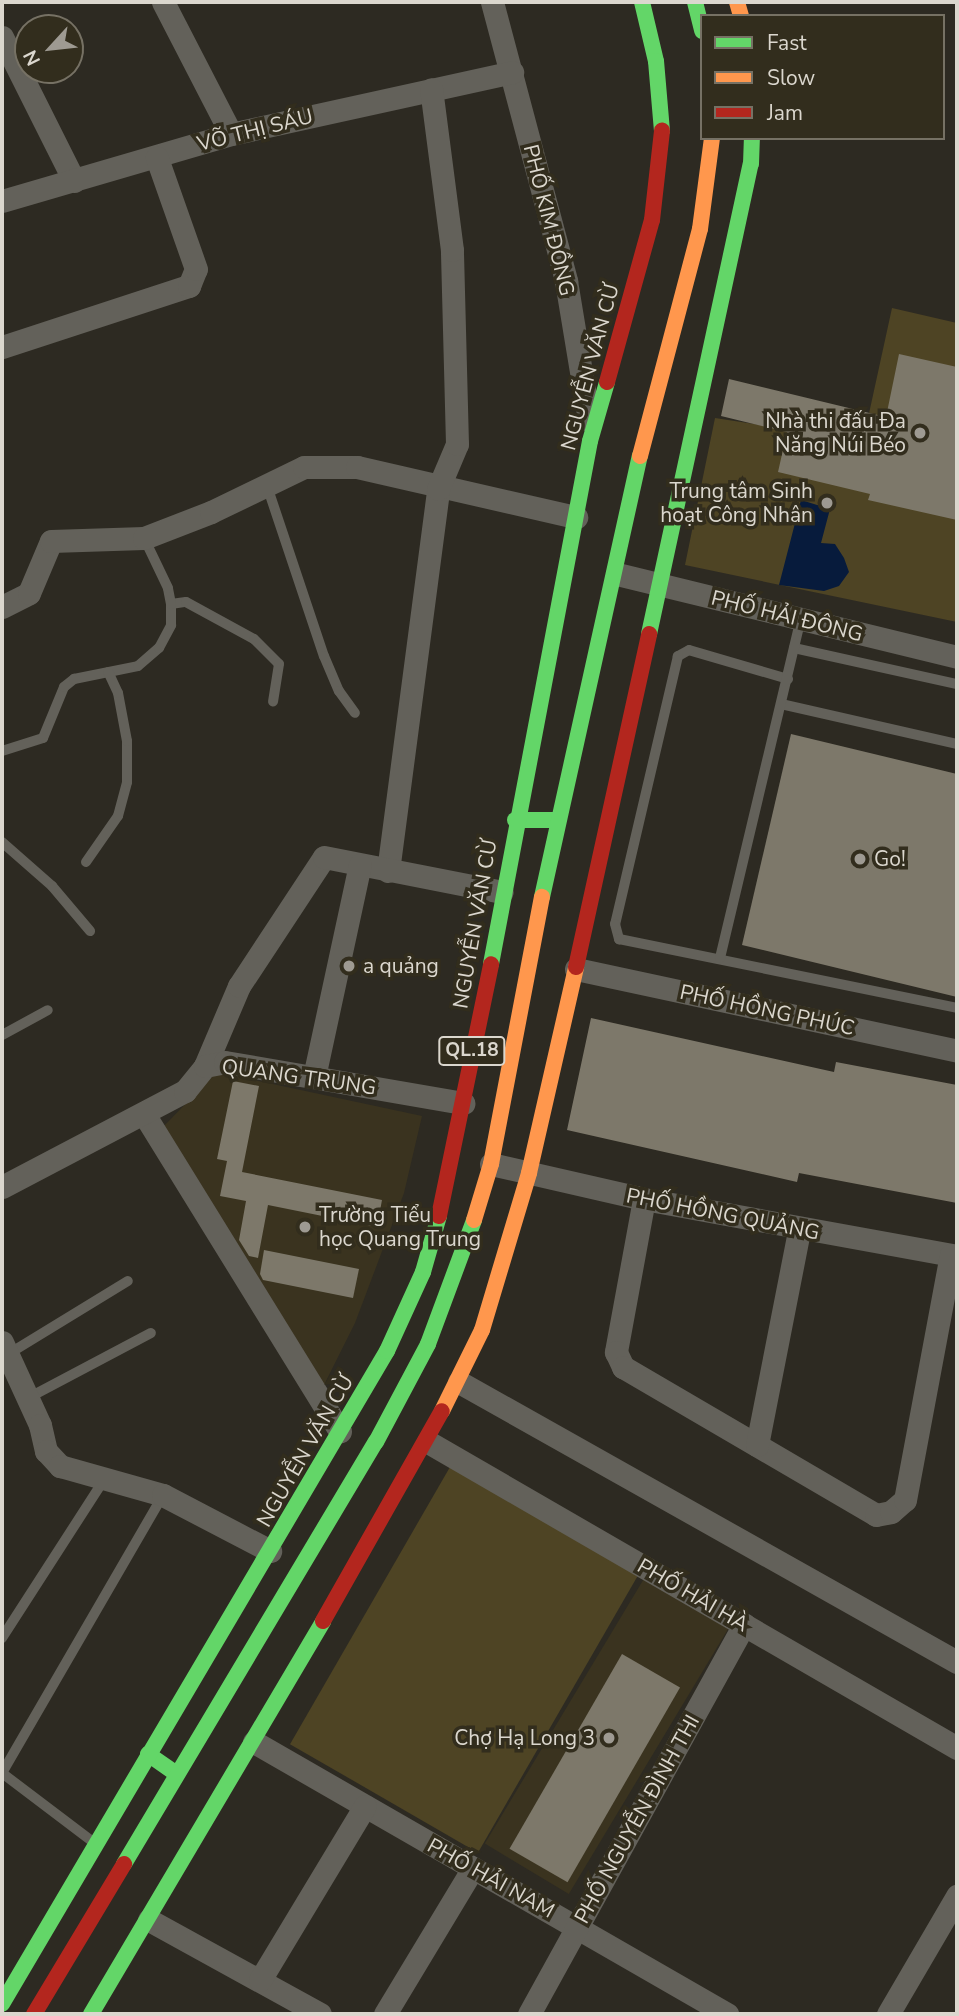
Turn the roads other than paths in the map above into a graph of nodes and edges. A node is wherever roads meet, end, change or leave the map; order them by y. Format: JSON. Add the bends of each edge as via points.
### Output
{"nodes":[{"id":1,"x":163,"y":2,"type":"edge"},
{"id":2,"x":642,"y":2,"type":"edge"},
{"id":3,"x":695,"y":2,"type":"edge"},
{"id":4,"x":496,"y":3,"type":"edge"},
{"id":5,"x":700,"y":23,"type":"edge"},
{"id":6,"x":2,"y":37,"type":"edge"},
{"id":7,"x":512,"y":72,"type":"junction"},
{"id":8,"x":431,"y":89,"type":"junction"},
{"id":9,"x":230,"y":134,"type":"junction"},
{"id":10,"x":712,"y":140,"type":"edge"},
{"id":11,"x":752,"y":140,"type":"edge"},
{"id":12,"x":157,"y":158,"type":"junction"},
{"id":13,"x":74,"y":181,"type":"junction"},
{"id":14,"x":2,"y":201,"type":"edge"},
{"id":15,"x":2,"y":347,"type":"edge"},
{"id":16,"x":590,"y":441,"type":"junction"},
{"id":17,"x":266,"y":483,"type":"junction"},
{"id":18,"x":438,"y":489,"type":"junction"},
{"id":19,"x":576,"y":517,"type":"junction"},
{"id":20,"x":144,"y":538,"type":"junction"},
{"id":21,"x":617,"y":574,"type":"junction"},
{"id":22,"x":659,"y":584,"type":"junction"},
{"id":23,"x":171,"y":604,"type":"junction"},
{"id":24,"x":2,"y":607,"type":"edge"},
{"id":25,"x":801,"y":619,"type":"junction"},
{"id":26,"x":794,"y":648,"type":"junction"},
{"id":27,"x":957,"y":657,"type":"edge"},
{"id":28,"x":108,"y":672,"type":"junction"},
{"id":29,"x":788,"y":678,"type":"junction"},
{"id":30,"x":957,"y":684,"type":"edge"},
{"id":31,"x":273,"y":702,"type":"dead end"},
{"id":32,"x":782,"y":704,"type":"junction"},
{"id":33,"x":355,"y":713,"type":"dead end"},
{"id":34,"x":957,"y":744,"type":"edge"},
{"id":35,"x":2,"y":751,"type":"edge"},
{"id":36,"x":515,"y":820,"type":"junction"},
{"id":37,"x":557,"y":820,"type":"junction"},
{"id":38,"x":2,"y":842,"type":"edge"},
{"id":39,"x":86,"y":862,"type":"dead end"},
{"id":40,"x":360,"y":865,"type":"junction"},
{"id":41,"x":388,"y":870,"type":"junction"},
{"id":42,"x":502,"y":892,"type":"junction"},
{"id":43,"x":584,"y":917,"type":"junction"},
{"id":44,"x":615,"y":924,"type":"junction"},
{"id":45,"x":90,"y":931,"type":"dead end"},
{"id":46,"x":720,"y":958,"type":"junction"},
{"id":47,"x":576,"y":969,"type":"junction"},
{"id":48,"x":527,"y":974,"type":"junction"},
{"id":49,"x":957,"y":1008,"type":"edge"},
{"id":50,"x":48,"y":1010,"type":"dead end"},
{"id":51,"x":2,"y":1035,"type":"edge"},
{"id":52,"x":957,"y":1051,"type":"edge"},
{"id":53,"x":205,"y":1066,"type":"junction"},
{"id":54,"x":314,"y":1077,"type":"junction"},
{"id":55,"x":463,"y":1103,"type":"junction"},
{"id":56,"x":144,"y":1114,"type":"junction"},
{"id":57,"x":491,"y":1164,"type":"junction"},
{"id":58,"x":529,"y":1172,"type":"junction"},
{"id":59,"x":2,"y":1187,"type":"edge"},
{"id":60,"x":645,"y":1199,"type":"junction"},
{"id":61,"x":799,"y":1230,"type":"junction"},
{"id":62,"x":954,"y":1256,"type":"edge"},
{"id":63,"x":128,"y":1281,"type":"dead end"},
{"id":64,"x":151,"y":1333,"type":"dead end"},
{"id":65,"x":6,"y":1348,"type":"edge"},
{"id":66,"x":459,"y":1382,"type":"junction"},
{"id":67,"x":28,"y":1398,"type":"junction"},
{"id":68,"x":340,"y":1431,"type":"junction"},
{"id":69,"x":376,"y":1442,"type":"junction"},
{"id":70,"x":428,"y":1442,"type":"junction"},
{"id":71,"x":757,"y":1445,"type":"junction"},
{"id":72,"x":414,"y":1467,"type":"junction"},
{"id":73,"x":104,"y":1480,"type":"junction"},
{"id":74,"x":163,"y":1495,"type":"junction"},
{"id":75,"x":271,"y":1550,"type":"junction"},
{"id":76,"x":744,"y":1624,"type":"junction"},
{"id":77,"x":2,"y":1638,"type":"edge"},
{"id":78,"x":249,"y":1651,"type":"junction"},
{"id":79,"x":957,"y":1662,"type":"edge"},
{"id":80,"x":277,"y":1670,"type":"junction"},
{"id":81,"x":254,"y":1742,"type":"junction"},
{"id":82,"x":957,"y":1748,"type":"edge"},
{"id":83,"x":148,"y":1754,"type":"junction"},
{"id":84,"x":2,"y":1773,"type":"edge"},
{"id":85,"x":175,"y":1773,"type":"junction"},
{"id":86,"x":365,"y":1806,"type":"junction"},
{"id":87,"x":97,"y":1845,"type":"junction"},
{"id":88,"x":473,"y":1868,"type":"junction"},
{"id":89,"x":957,"y":1896,"type":"edge"},
{"id":90,"x":149,"y":1920,"type":"junction"},
{"id":91,"x":578,"y":1926,"type":"junction"},
{"id":92,"x":260,"y":1980,"type":"junction"},
{"id":93,"x":4,"y":1997,"type":"edge"},
{"id":94,"x":719,"y":2012,"type":"edge"},
{"id":95,"x":34,"y":2014,"type":"edge"},
{"id":96,"x":92,"y":2014,"type":"edge"},
{"id":97,"x":320,"y":2014,"type":"edge"},
{"id":98,"x":385,"y":2014,"type":"edge"},
{"id":99,"x":529,"y":2014,"type":"edge"},
{"id":100,"x":888,"y":2014,"type":"edge"}],
"edges":[{"from":1,"to":9,"type":"street"},
{"from":2,"to":16,"type":"main road","name":"NGUYỄN VĂN CỪ","number":"QL.18","via":[[656,61],[663,144],[652,220]]},
{"from":3,"to":5,"type":"main road"},
{"from":4,"to":7,"type":"street","name":"PHỐ KIM ĐỒNG"},
{"from":6,"to":13,"type":"street"},
{"from":7,"to":8,"type":"street","name":"VÕ THỊ SÁU"},
{"from":7,"to":16,"type":"street","name":"PHỐ KIM ĐỒNG","via":[[566,281],[588,396]]},
{"from":8,"to":9,"type":"street","name":"VÕ THỊ SÁU"},
{"from":8,"to":18,"type":"street","via":[[452,250],[457,444]]},
{"from":9,"to":12,"type":"street","name":"VÕ THỊ SÁU"},
{"from":10,"to":21,"type":"main road","number":"QL.18","via":[[700,229],[654,396]]},
{"from":11,"to":22,"type":"main road","via":[[751,164]]},
{"from":12,"to":13,"type":"street","name":"VÕ THỊ SÁU"},
{"from":12,"to":15,"type":"street","via":[[196,268],[189,286]]},
{"from":13,"to":14,"type":"street","name":"VÕ THỊ SÁU"},
{"from":16,"to":19,"type":"main road","name":"NGUYỄN VĂN CỪ","number":"QL.18"},
{"from":17,"to":18,"type":"street","via":[[304,467],[357,467]]},
{"from":17,"to":20,"type":"street","via":[[211,512]]},
{"from":17,"to":33,"type":"lane","via":[[324,656],[339,691]]},
{"from":18,"to":19,"type":"street"},
{"from":18,"to":41,"type":"street"},
{"from":19,"to":36,"type":"main road","name":"NGUYỄN VĂN CỪ","number":"QL.18"},
{"from":20,"to":23,"type":"lane"},
{"from":20,"to":24,"type":"street","via":[[51,541],[29,593]]},
{"from":21,"to":22,"type":"street","name":"PHỐ HẢI ĐÔNG"},
{"from":21,"to":37,"type":"main road","number":"QL.18"},
{"from":22,"to":25,"type":"street","name":"PHỐ HẢI ĐÔNG"},
{"from":22,"to":43,"type":"main road"},
{"from":23,"to":28,"type":"lane","via":[[171,625],[159,648],[138,666]]},
{"from":23,"to":31,"type":"lane","via":[[186,602],[254,639],[279,664]]},
{"from":25,"to":26,"type":"lane"},
{"from":25,"to":27,"type":"street","name":"PHỐ HẢI ĐÔNG"},
{"from":26,"to":29,"type":"lane"},
{"from":26,"to":30,"type":"lane"},
{"from":28,"to":35,"type":"lane","via":[[74,679],[64,687],[43,738]]},
{"from":28,"to":39,"type":"lane","via":[[118,693],[127,741],[127,782],[118,816]]},
{"from":29,"to":32,"type":"lane"},
{"from":29,"to":44,"type":"lane","via":[[689,650],[678,656]]},
{"from":32,"to":34,"type":"lane"},
{"from":32,"to":46,"type":"lane"},
{"from":36,"to":37,"type":"main road"},
{"from":36,"to":42,"type":"main road","name":"NGUYỄN VĂN CỪ","number":"QL.18"},
{"from":37,"to":48,"type":"main road","number":"QL.18"},
{"from":38,"to":45,"type":"lane","via":[[52,886]]},
{"from":40,"to":41,"type":"street"},
{"from":40,"to":53,"type":"street","via":[[324,857],[239,986]]},
{"from":40,"to":54,"type":"street"},
{"from":41,"to":42,"type":"street"},
{"from":42,"to":55,"type":"main road","name":"NGUYỄN VĂN CỪ","number":"QL.18"},
{"from":43,"to":44,"type":"lane"},
{"from":43,"to":47,"type":"main road"},
{"from":44,"to":46,"type":"lane","via":[[619,939]]},
{"from":46,"to":49,"type":"lane"},
{"from":47,"to":48,"type":"main road"},
{"from":47,"to":52,"type":"street","name":"PHỐ HỒNG PHÚC"},
{"from":47,"to":58,"type":"main road"},
{"from":48,"to":57,"type":"main road","number":"QL.18"},
{"from":50,"to":51,"type":"lane"},
{"from":53,"to":54,"type":"street","name":"QUANG TRUNG","via":[[225,1062]]},
{"from":53,"to":56,"type":"street","name":"QUANG TRUNG","via":[[185,1091]]},
{"from":54,"to":55,"type":"street","name":"QUANG TRUNG"},
{"from":55,"to":68,"type":"main road","name":"NGUYỄN VĂN CỪ","number":"QL.18","via":[[451,1175],[423,1272],[387,1351]]},
{"from":56,"to":59,"type":"street","name":"QUANG TRUNG"},
{"from":56,"to":68,"type":"street"},
{"from":57,"to":58,"type":"street","name":"PHỐ HỒNG QUẢNG"},
{"from":57,"to":69,"type":"main road","number":"QL.18","via":[[428,1345]]},
{"from":58,"to":60,"type":"street","name":"PHỐ HỒNG QUẢNG"},
{"from":58,"to":66,"type":"main road","via":[[482,1329]]},
{"from":60,"to":61,"type":"street","name":"PHỐ HỒNG QUẢNG"},
{"from":60,"to":71,"type":"street","via":[[618,1359],[630,1372]]},
{"from":61,"to":62,"type":"street","name":"PHỐ HỒNG QUẢNG"},
{"from":61,"to":71,"type":"street"},
{"from":62,"to":71,"type":"street","via":[[905,1500],[876,1515]]},
{"from":63,"to":65,"type":"lane"},
{"from":64,"to":67,"type":"lane"},
{"from":65,"to":67,"type":"street"},
{"from":66,"to":70,"type":"main road"},
{"from":66,"to":79,"type":"street"},
{"from":67,"to":73,"type":"street","via":[[46,1451],[60,1466]]},
{"from":68,"to":75,"type":"main road","name":"NGUYỄN VĂN CỪ","number":"QL.18"},
{"from":69,"to":72,"type":"main road"},
{"from":69,"to":78,"type":"main road","number":"QL.18"},
{"from":70,"to":72,"type":"main road"},
{"from":70,"to":76,"type":"street","name":"PHỐ HẢI HÀ"},
{"from":72,"to":80,"type":"main road"},
{"from":73,"to":74,"type":"street"},
{"from":73,"to":77,"type":"lane"},
{"from":74,"to":75,"type":"street"},
{"from":74,"to":84,"type":"lane"},
{"from":75,"to":83,"type":"main road","name":"NGUYỄN VĂN CỪ","number":"QL.18"},
{"from":76,"to":82,"type":"street","name":"PHỐ HẢI HÀ"},
{"from":76,"to":91,"type":"street","name":"PHỐ NGUYỄN ĐÌNH THI"},
{"from":78,"to":80,"type":"main road"},
{"from":78,"to":85,"type":"main road","number":"QL.18"},
{"from":80,"to":81,"type":"main road"},
{"from":81,"to":86,"type":"street","name":"PHỐ HẢI NAM"},
{"from":81,"to":90,"type":"main road"},
{"from":83,"to":85,"type":"main road"},
{"from":83,"to":87,"type":"main road","name":"NGUYỄN VĂN CỪ","number":"QL.18"},
{"from":84,"to":87,"type":"lane"},
{"from":85,"to":95,"type":"main road","number":"QL.18"},
{"from":86,"to":88,"type":"street","name":"PHỐ HẢI NAM"},
{"from":86,"to":92,"type":"street"},
{"from":87,"to":93,"type":"main road","name":"NGUYỄN VĂN CỪ","number":"QL.18"},
{"from":88,"to":91,"type":"street","name":"PHỐ HẢI NAM"},
{"from":88,"to":98,"type":"street"},
{"from":89,"to":100,"type":"street"},
{"from":90,"to":92,"type":"street"},
{"from":90,"to":96,"type":"main road"},
{"from":91,"to":94,"type":"street","name":"PHỐ HẢI NAM"},
{"from":91,"to":99,"type":"street","name":"PHỐ NGUYỄN ĐÌNH THI"},
{"from":92,"to":97,"type":"street"}]}
